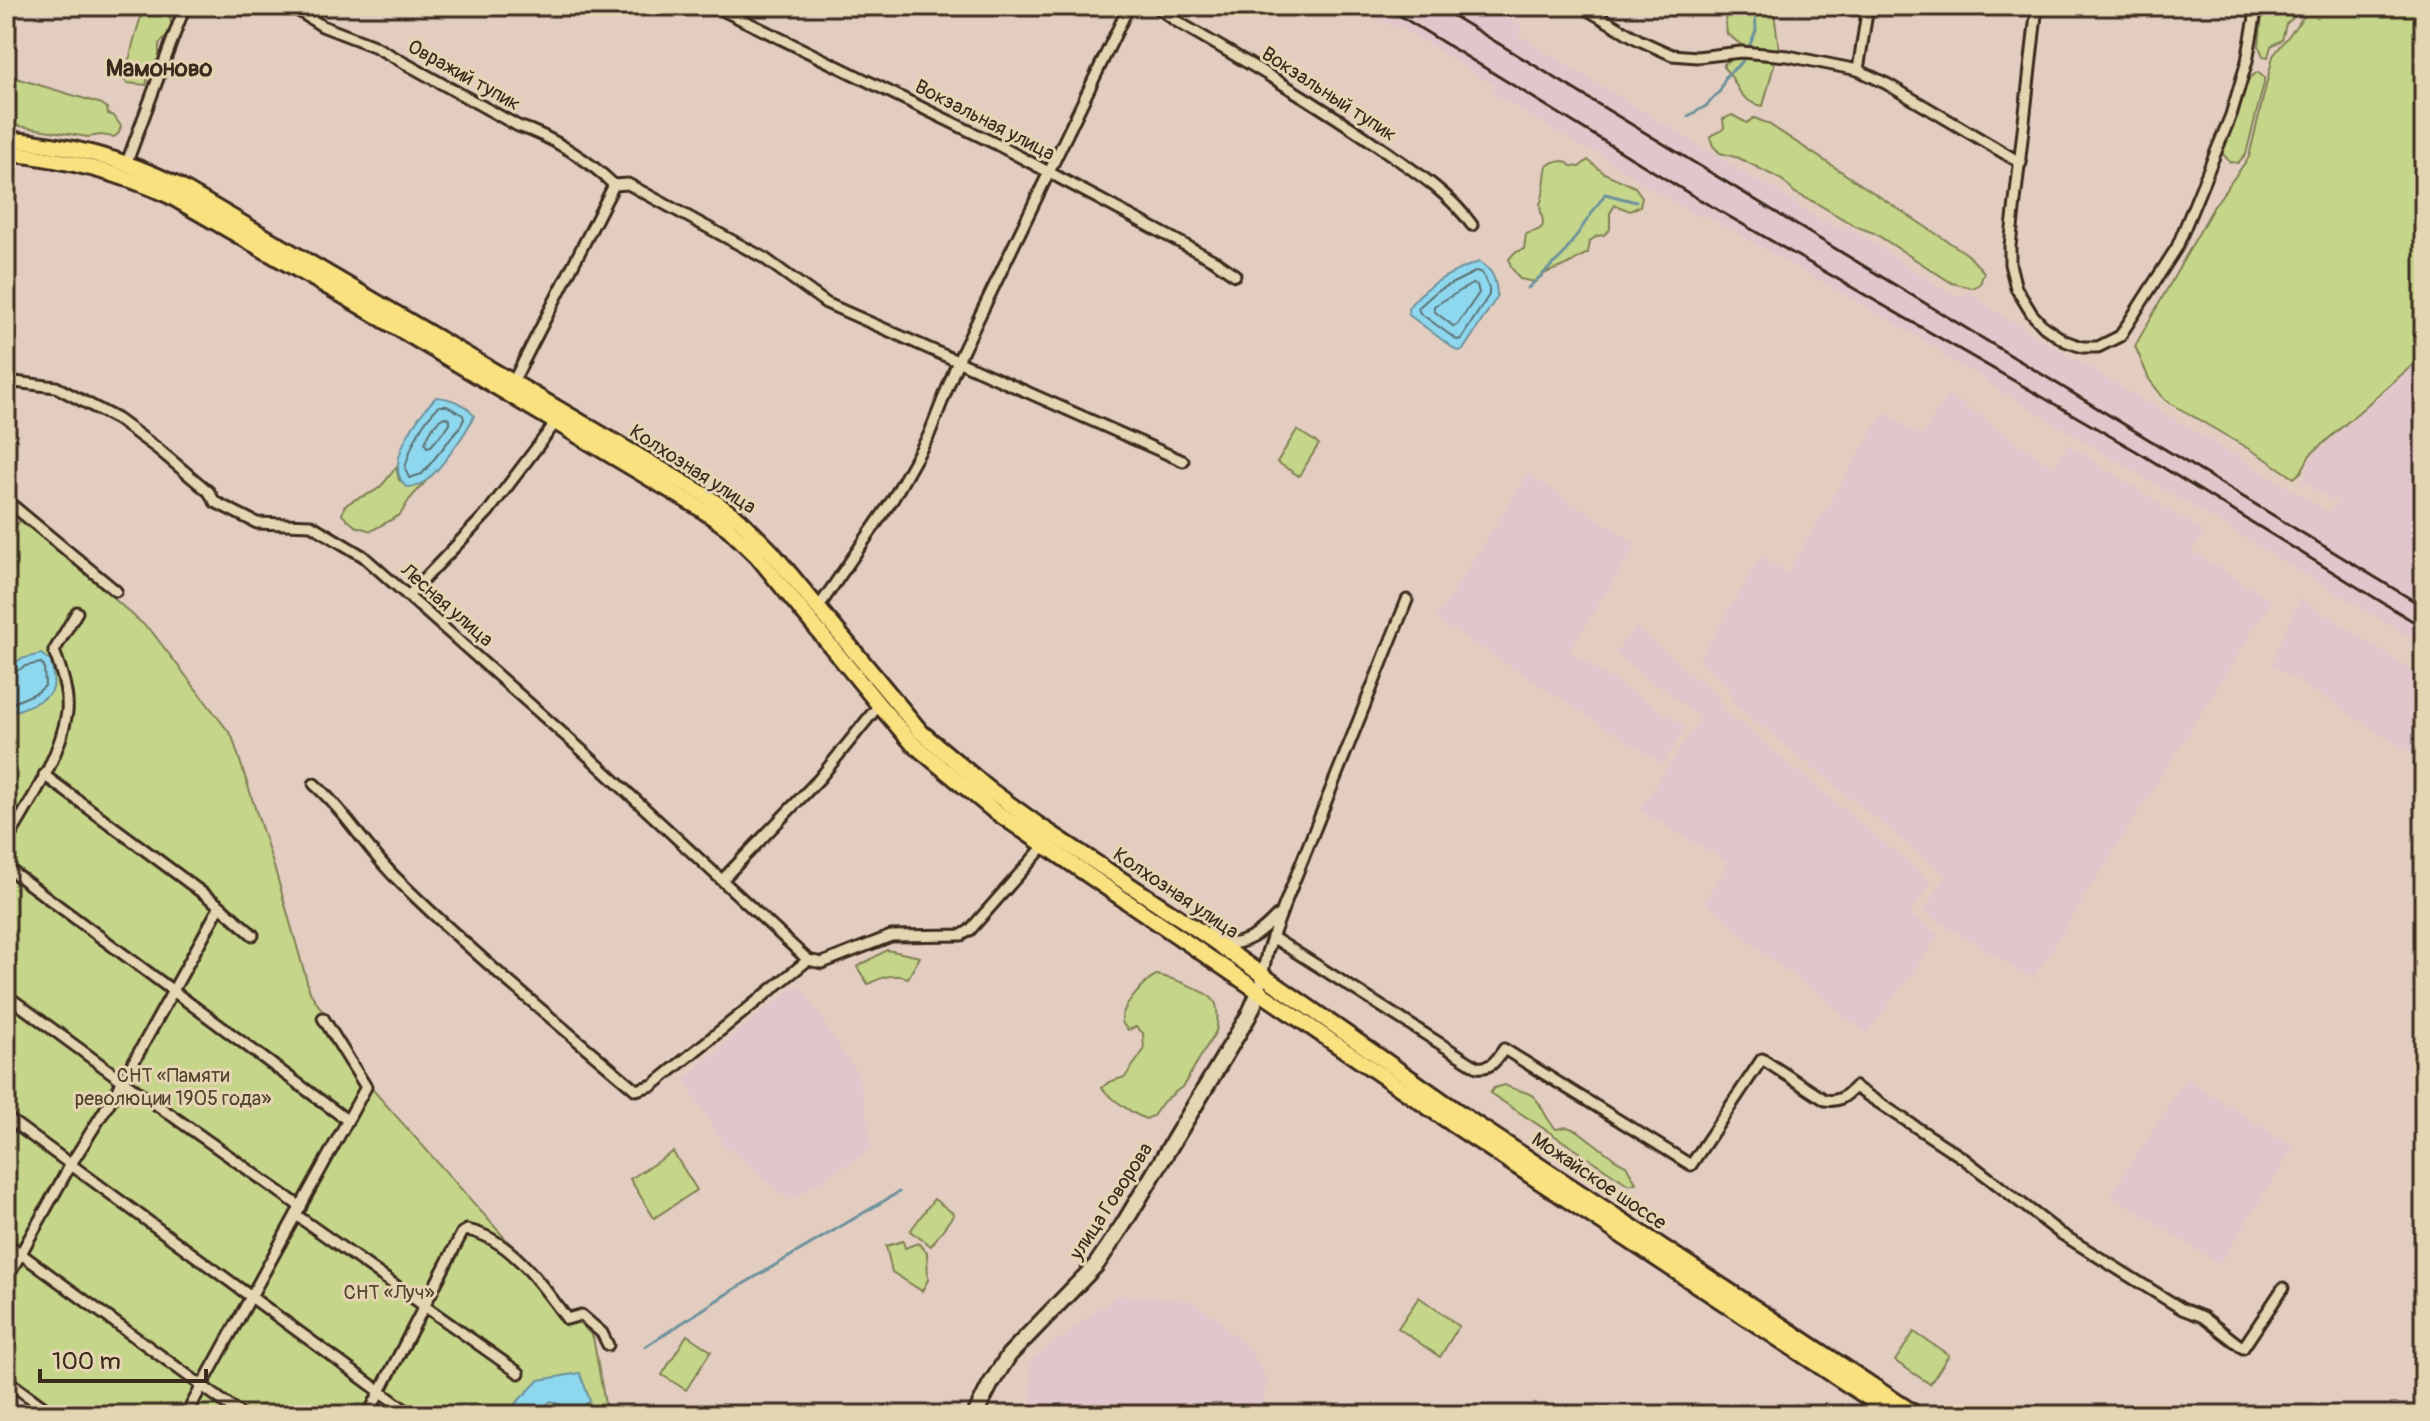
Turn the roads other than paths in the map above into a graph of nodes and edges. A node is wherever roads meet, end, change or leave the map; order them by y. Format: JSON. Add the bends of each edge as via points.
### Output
{"nodes":[{"id":1,"x":185,"y":6,"type":"edge"},
{"id":2,"x":291,"y":6,"type":"edge"},
{"id":3,"x":714,"y":6,"type":"edge"},
{"id":4,"x":1129,"y":6,"type":"edge"},
{"id":5,"x":1156,"y":6,"type":"edge"},
{"id":6,"x":1581,"y":6,"type":"edge"},
{"id":7,"x":1868,"y":6,"type":"edge"},
{"id":8,"x":2037,"y":6,"type":"edge"},
{"id":9,"x":2257,"y":6,"type":"edge"},
{"id":10,"x":1858,"y":70,"type":"junction"},
{"id":11,"x":6,"y":139,"type":"edge"},
{"id":12,"x":6,"y":153,"type":"edge"},
{"id":13,"x":127,"y":162,"type":"junction"},
{"id":14,"x":2021,"y":163,"type":"junction"},
{"id":15,"x":1048,"y":171,"type":"junction"},
{"id":16,"x":614,"y":185,"type":"junction"},
{"id":17,"x":1472,"y":225,"type":"dead end"},
{"id":18,"x":1235,"y":275,"type":"dead end"},
{"id":19,"x":958,"y":361,"type":"junction"},
{"id":20,"x":6,"y":381,"type":"edge"},
{"id":21,"x":513,"y":382,"type":"junction"},
{"id":22,"x":556,"y":422,"type":"junction"},
{"id":23,"x":1183,"y":461,"type":"dead end"},
{"id":24,"x":6,"y":500,"type":"edge"},
{"id":25,"x":116,"y":591,"type":"dead end"},
{"id":26,"x":409,"y":595,"type":"junction"},
{"id":27,"x":1407,"y":600,"type":"dead end"},
{"id":28,"x":818,"y":608,"type":"junction"},
{"id":29,"x":77,"y":612,"type":"dead end"},
{"id":30,"x":879,"y":705,"type":"junction"},
{"id":31,"x":44,"y":775,"type":"junction"},
{"id":32,"x":314,"y":784,"type":"dead end"},
{"id":33,"x":6,"y":843,"type":"edge"},
{"id":34,"x":1044,"y":846,"type":"junction"},
{"id":35,"x":6,"y":867,"type":"edge"},
{"id":36,"x":723,"y":879,"type":"junction"},
{"id":37,"x":220,"y":906,"type":"junction"},
{"id":38,"x":1282,"y":911,"type":"junction"},
{"id":39,"x":253,"y":935,"type":"dead end"},
{"id":40,"x":1272,"y":937,"type":"junction"},
{"id":41,"x":1216,"y":944,"type":"junction"},
{"id":42,"x":808,"y":960,"type":"junction"},
{"id":43,"x":1263,"y":976,"type":"junction"},
{"id":44,"x":172,"y":990,"type":"junction"},
{"id":45,"x":1259,"y":992,"type":"junction"},
{"id":46,"x":6,"y":995,"type":"edge"},
{"id":47,"x":323,"y":1018,"type":"dead end"},
{"id":48,"x":123,"y":1081,"type":"junction"},
{"id":49,"x":6,"y":1117,"type":"edge"},
{"id":50,"x":347,"y":1120,"type":"junction"},
{"id":51,"x":71,"y":1164,"type":"junction"},
{"id":52,"x":298,"y":1211,"type":"junction"},
{"id":53,"x":6,"y":1243,"type":"edge"},
{"id":54,"x":20,"y":1253,"type":"junction"},
{"id":55,"x":6,"y":1280,"type":"edge"},
{"id":56,"x":2283,"y":1288,"type":"dead end"},
{"id":57,"x":250,"y":1298,"type":"junction"},
{"id":58,"x":424,"y":1306,"type":"junction"},
{"id":59,"x":608,"y":1345,"type":"dead end"},
{"id":60,"x":519,"y":1373,"type":"dead end"},
{"id":61,"x":6,"y":1380,"type":"edge"},
{"id":62,"x":202,"y":1385,"type":"junction"},
{"id":63,"x":380,"y":1393,"type":"junction"},
{"id":64,"x":54,"y":1415,"type":"edge"},
{"id":65,"x":186,"y":1415,"type":"edge"},
{"id":66,"x":242,"y":1415,"type":"edge"},
{"id":67,"x":368,"y":1415,"type":"edge"},
{"id":68,"x":412,"y":1415,"type":"edge"},
{"id":69,"x":975,"y":1415,"type":"edge"},
{"id":70,"x":1894,"y":1415,"type":"edge"},
{"id":71,"x":1917,"y":1415,"type":"edge"}],
"edges":[{"from":1,"to":13,"type":"street"},
{"from":2,"to":16,"type":"street","name":"Овражий тупик","via":[[532,130],[597,168]]},
{"from":3,"to":15,"type":"street","name":"Вокзальная улица"},
{"from":4,"to":15,"type":"street"},
{"from":5,"to":17,"type":"street","name":"Вокзальный тупик","via":[[1328,110],[1435,185]]},
{"from":6,"to":10,"type":"street","via":[[1660,50],[1685,57],[1741,52]]},
{"from":7,"to":10,"type":"street"},
{"from":8,"to":14,"type":"street"},
{"from":9,"to":14,"type":"street","via":[[2231,115],[2177,247],[2120,336],[2110,342],[2082,347],[2065,341],[2044,327],[2016,288],[2010,246]]},
{"from":10,"to":14,"type":"street"},
{"from":11,"to":13,"type":"main road","name":"Колхозная улица"},
{"from":12,"to":22,"type":"main road","name":"Колхозная улица","via":[[100,168],[159,191]]},
{"from":13,"to":21,"type":"main road","name":"Колхозная улица","via":[[177,185]]},
{"from":15,"to":18,"type":"street","name":"Вокзальная улица"},
{"from":15,"to":19,"type":"street"},
{"from":16,"to":19,"type":"street","via":[[628,184],[764,258],[826,303]]},
{"from":16,"to":21,"type":"street"},
{"from":19,"to":23,"type":"street"},
{"from":19,"to":28,"type":"street","via":[[915,461]]},
{"from":20,"to":26,"type":"street","name":"Лесная улица","via":[[56,387],[158,449],[215,502],[257,523],[311,525],[363,556]]},
{"from":21,"to":28,"type":"main road","name":"Колхозная улица","via":[[674,475],[740,520]]},
{"from":22,"to":26,"type":"street","via":[[488,512]]},
{"from":22,"to":30,"type":"main road","name":"Колхозная улица","via":[[698,507],[745,543]]},
{"from":24,"to":25,"type":"street"},
{"from":26,"to":36,"type":"street","name":"Лесная улица"},
{"from":27,"to":38,"type":"street"},
{"from":28,"to":41,"type":"main road","name":"Колхозная улица","via":[[906,716],[956,764]]},
{"from":29,"to":31,"type":"street","via":[[54,651],[67,710]]},
{"from":30,"to":34,"type":"main road","name":"Колхозная улица","via":[[947,774]]},
{"from":30,"to":36,"type":"street","via":[[819,779]]},
{"from":31,"to":33,"type":"street"},
{"from":31,"to":37,"type":"street"},
{"from":32,"to":42,"type":"street","via":[[456,937],[636,1090],[653,1085]]},
{"from":34,"to":42,"type":"street","via":[[962,935],[891,936],[822,963]]},
{"from":34,"to":45,"type":"main road","name":"Колхозная улица"},
{"from":35,"to":44,"type":"street"},
{"from":36,"to":42,"type":"street","name":"Лесная улица"},
{"from":37,"to":39,"type":"street"},
{"from":37,"to":44,"type":"street"},
{"from":38,"to":40,"type":"street"},
{"from":38,"to":41,"type":"street","via":[[1250,940]]},
{"from":40,"to":43,"type":"street"},
{"from":40,"to":56,"type":"street","via":[[1477,1067],[1493,1064],[1504,1049],[1691,1165],[1762,1059],[1825,1100],[1835,1102],[1855,1087],[1963,1158],[2060,1233],[2203,1317],[2243,1348]]},
{"from":41,"to":43,"type":"main road","name":"Колхозная улица"},
{"from":43,"to":45,"type":"street"},
{"from":43,"to":71,"type":"main road","name":"Можайское шоссе","via":[[1467,1118]]},
{"from":44,"to":48,"type":"street"},
{"from":44,"to":50,"type":"street"},
{"from":45,"to":69,"type":"main road","name":"улица Говорова","via":[[1123,1225],[1084,1278],[1009,1355]]},
{"from":45,"to":70,"type":"main road","name":"Можайское шоссе"},
{"from":46,"to":48,"type":"street"},
{"from":47,"to":50,"type":"street","via":[[366,1087]]},
{"from":48,"to":51,"type":"street"},
{"from":48,"to":52,"type":"street"},
{"from":49,"to":51,"type":"street"},
{"from":50,"to":52,"type":"street"},
{"from":51,"to":54,"type":"street"},
{"from":51,"to":57,"type":"street"},
{"from":52,"to":57,"type":"street"},
{"from":52,"to":58,"type":"street"},
{"from":53,"to":54,"type":"street"},
{"from":54,"to":55,"type":"street"},
{"from":54,"to":62,"type":"street"},
{"from":57,"to":62,"type":"street"},
{"from":57,"to":63,"type":"street"},
{"from":58,"to":59,"type":"street","via":[[462,1233],[479,1232],[505,1246],[567,1319],[581,1315]]},
{"from":58,"to":60,"type":"street"},
{"from":58,"to":63,"type":"street"},
{"from":61,"to":64,"type":"street"},
{"from":62,"to":65,"type":"street"},
{"from":62,"to":66,"type":"street"},
{"from":63,"to":67,"type":"street"},
{"from":63,"to":68,"type":"street"}]}
